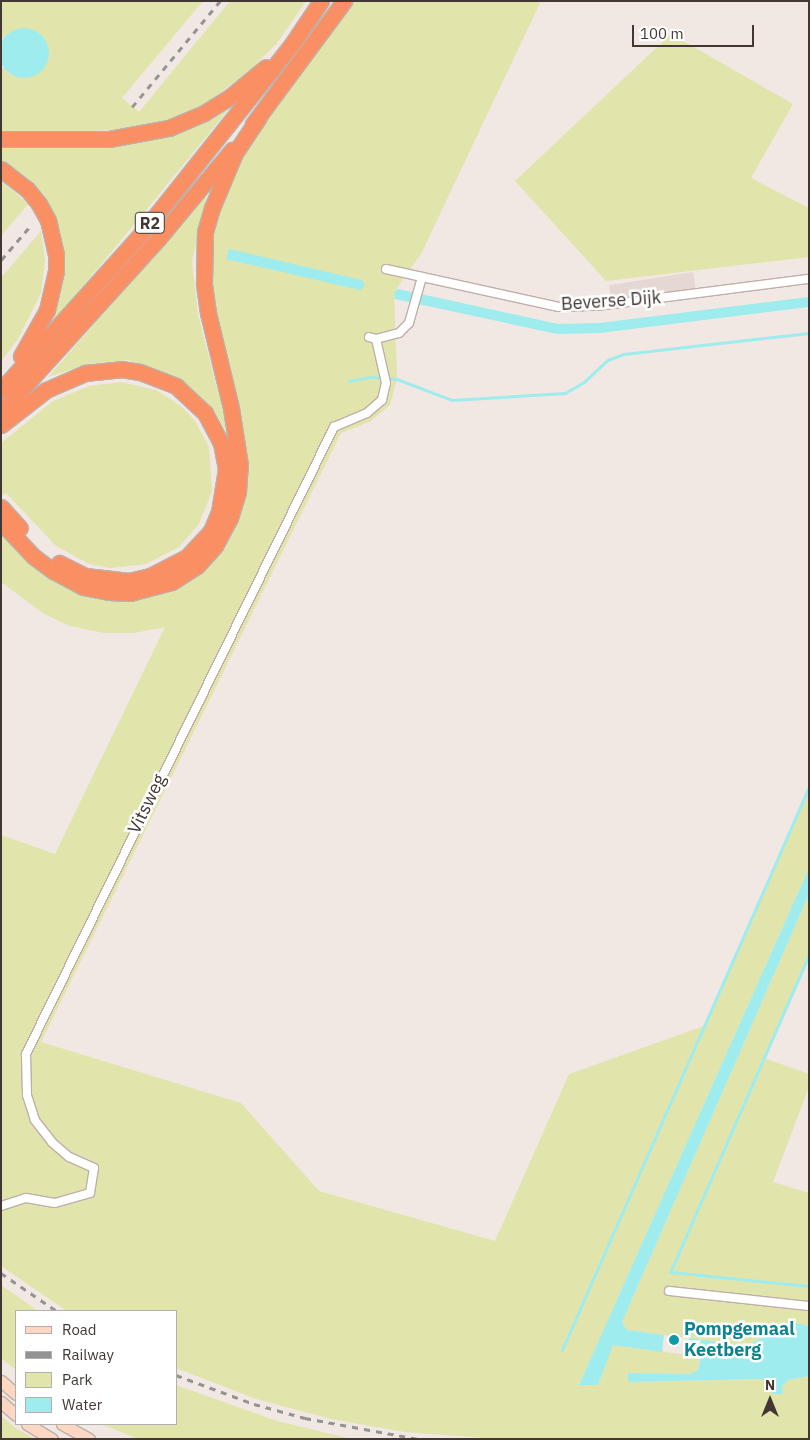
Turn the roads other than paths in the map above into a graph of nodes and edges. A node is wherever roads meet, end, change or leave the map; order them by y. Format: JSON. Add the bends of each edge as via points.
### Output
{"nodes":[{"id":1,"x":321,"y":1,"type":"edge"},
{"id":2,"x":344,"y":1,"type":"edge"},
{"id":3,"x":290,"y":47,"type":"junction"},
{"id":4,"x":259,"y":117,"type":"junction"},
{"id":5,"x":1,"y":139,"type":"edge"},
{"id":6,"x":1,"y":169,"type":"edge"},
{"id":7,"x":386,"y":269,"type":"dead end"},
{"id":8,"x":422,"y":277,"type":"junction"},
{"id":9,"x":809,"y":279,"type":"edge"},
{"id":10,"x":1,"y":380,"type":"edge"},
{"id":11,"x":1,"y":390,"type":"edge"},
{"id":12,"x":1,"y":412,"type":"edge"},
{"id":13,"x":1,"y":425,"type":"edge"},
{"id":14,"x":1,"y":507,"type":"edge"},
{"id":15,"x":1,"y":522,"type":"edge"},
{"id":16,"x":1,"y":1206,"type":"edge"},
{"id":17,"x":669,"y":1291,"type":"dead end"},
{"id":18,"x":809,"y":1306,"type":"edge"},
{"id":19,"x":1,"y":1381,"type":"edge"},
{"id":20,"x":15,"y":1393,"type":"edge"},
{"id":21,"x":1,"y":1402,"type":"edge"},
{"id":22,"x":15,"y":1414,"type":"edge"},
{"id":23,"x":29,"y":1425,"type":"edge"},
{"id":24,"x":64,"y":1425,"type":"edge"},
{"id":25,"x":52,"y":1439,"type":"edge"},
{"id":26,"x":90,"y":1439,"type":"edge"}],
"edges":[{"from":1,"to":3,"type":"highway","number":"R2"},
{"from":2,"to":4,"type":"highway","number":"R2"},
{"from":3,"to":5,"type":"highway","via":[[231,96],[204,113],[169,128],[109,139]]},
{"from":3,"to":11,"type":"highway","number":"R2","via":[[142,234]]},
{"from":4,"to":12,"type":"highway","number":"R2","via":[[158,239]]},
{"from":4,"to":15,"type":"highway","via":[[235,154],[205,232],[204,283],[208,312],[231,408],[240,465],[238,491],[230,518],[215,546],[197,566],[172,582],[130,592],[109,592],[83,587],[53,571],[33,556]]},
{"from":6,"to":10,"type":"highway","via":[[27,189],[39,204],[48,220],[56,262],[53,291],[38,329]]},
{"from":7,"to":8,"type":"street","name":"Beverse Dijk"},
{"from":8,"to":9,"type":"street","name":"Beverse Dijk","via":[[532,302],[578,307]]},
{"from":8,"to":16,"type":"street","name":"Vitsweg","via":[[409,323],[399,333],[373,338],[384,369],[386,383],[382,400],[375,408],[334,427],[26,1054],[27,1096],[35,1120],[69,1157],[94,1168],[90,1193],[55,1203],[26,1198]]},
{"from":13,"to":14,"type":"highway","via":[[46,390],[85,373],[107,370],[140,372],[176,386],[205,413],[221,443],[226,469],[219,512],[200,545],[169,568],[129,581],[109,581],[67,568],[32,543]]},
{"from":17,"to":18,"type":"street"},
{"from":19,"to":20,"type":"main road"},
{"from":21,"to":22,"type":"main road"},
{"from":23,"to":25,"type":"main road"},
{"from":24,"to":26,"type":"main road"}]}
